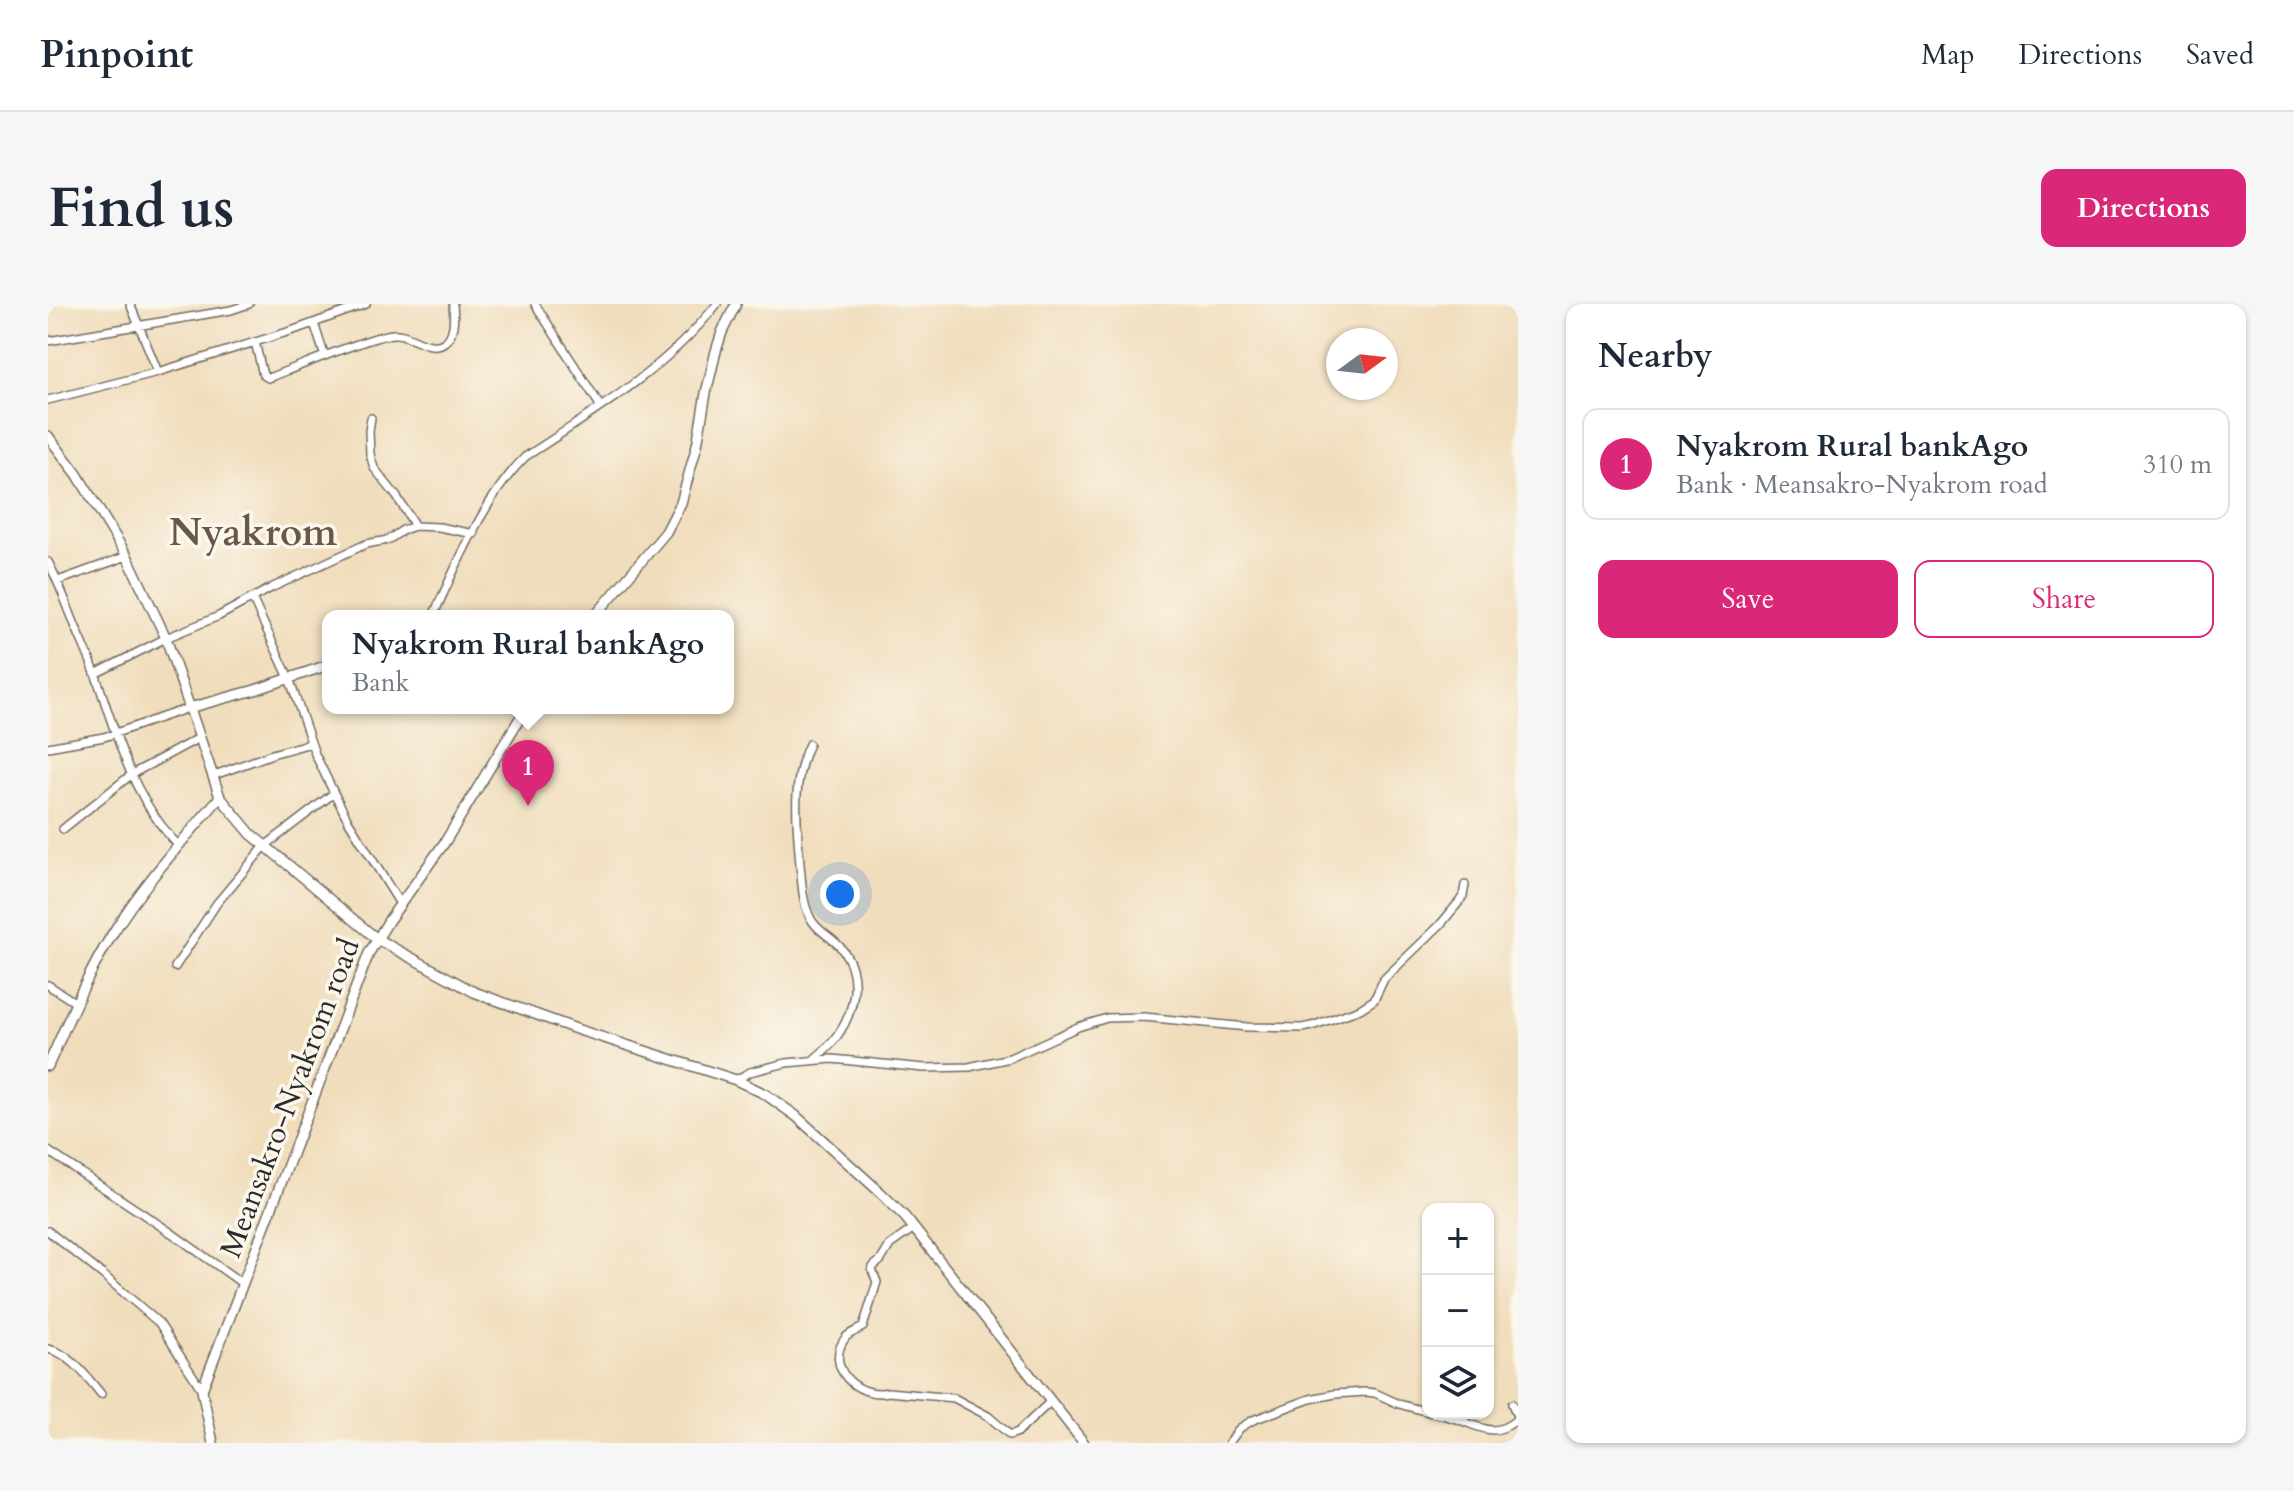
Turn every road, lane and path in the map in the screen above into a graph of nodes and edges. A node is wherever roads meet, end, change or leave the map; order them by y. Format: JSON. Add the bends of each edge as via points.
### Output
{"nodes":[{"id":1,"x":130,"y":304,"type":"edge"},
{"id":2,"x":249,"y":304,"type":"edge"},
{"id":3,"x":366,"y":304,"type":"edge"},
{"id":4,"x":453,"y":304,"type":"edge"},
{"id":5,"x":535,"y":304,"type":"edge"},
{"id":6,"x":717,"y":304,"type":"edge"},
{"id":7,"x":736,"y":304,"type":"edge"},
{"id":8,"x":314,"y":323,"type":"junction"},
{"id":9,"x":138,"y":325,"type":"junction"},
{"id":10,"x":48,"y":341,"type":"edge"},
{"id":11,"x":255,"y":342,"type":"junction"},
{"id":12,"x":324,"y":354,"type":"junction"},
{"id":13,"x":158,"y":372,"type":"junction"},
{"id":14,"x":48,"y":400,"type":"edge"},
{"id":15,"x":601,"y":407,"type":"junction"},
{"id":16,"x":371,"y":418,"type":"dead end"},
{"id":17,"x":48,"y":436,"type":"edge"},
{"id":18,"x":415,"y":526,"type":"junction"},
{"id":19,"x":474,"y":534,"type":"junction"},
{"id":20,"x":127,"y":556,"type":"junction"},
{"id":21,"x":48,"y":562,"type":"edge"},
{"id":22,"x":58,"y":581,"type":"junction"},
{"id":23,"x":252,"y":598,"type":"junction"},
{"id":24,"x":436,"y":610,"type":"edge"},
{"id":25,"x":600,"y":610,"type":"edge"},
{"id":26,"x":166,"y":638,"type":"junction"},
{"id":27,"x":322,"y":667,"type":"edge"},
{"id":28,"x":95,"y":674,"type":"junction"},
{"id":29,"x":289,"y":678,"type":"junction"},
{"id":30,"x":189,"y":708,"type":"junction"},
{"id":31,"x":522,"y":714,"type":"edge"},
{"id":32,"x":113,"y":734,"type":"junction"},
{"id":33,"x":199,"y":738,"type":"junction"},
{"id":34,"x":311,"y":743,"type":"junction"},
{"id":35,"x":809,"y":744,"type":"dead end"},
{"id":36,"x":48,"y":747,"type":"edge"},
{"id":37,"x":132,"y":774,"type":"junction"},
{"id":38,"x":212,"y":776,"type":"junction"},
{"id":39,"x":334,"y":793,"type":"junction"},
{"id":40,"x":220,"y":797,"type":"junction"},
{"id":41,"x":63,"y":829,"type":"dead end"},
{"id":42,"x":179,"y":846,"type":"junction"},
{"id":43,"x":265,"y":846,"type":"junction"},
{"id":44,"x":1465,"y":885,"type":"dead end"},
{"id":45,"x":400,"y":904,"type":"junction"},
{"id":46,"x":377,"y":939,"type":"junction"},
{"id":47,"x":175,"y":967,"type":"dead end"},
{"id":48,"x":48,"y":985,"type":"edge"},
{"id":49,"x":76,"y":1003,"type":"junction"},
{"id":50,"x":813,"y":1060,"type":"junction"},
{"id":51,"x":48,"y":1066,"type":"edge"},
{"id":52,"x":736,"y":1080,"type":"junction"},
{"id":53,"x":48,"y":1151,"type":"edge"},
{"id":54,"x":914,"y":1228,"type":"junction"},
{"id":55,"x":48,"y":1231,"type":"edge"},
{"id":56,"x":243,"y":1284,"type":"junction"},
{"id":57,"x":48,"y":1349,"type":"edge"},
{"id":58,"x":202,"y":1390,"type":"junction"},
{"id":59,"x":101,"y":1394,"type":"dead end"},
{"id":60,"x":1050,"y":1402,"type":"junction"},
{"id":61,"x":1512,"y":1404,"type":"dead end"},
{"id":62,"x":1422,"y":1411,"type":"edge"},
{"id":63,"x":1456,"y":1419,"type":"edge"},
{"id":64,"x":213,"y":1443,"type":"edge"},
{"id":65,"x":1084,"y":1443,"type":"edge"},
{"id":66,"x":1229,"y":1443,"type":"edge"}],
"edges":[{"from":1,"to":9,"type":"street"},
{"from":2,"to":9,"type":"street"},
{"from":3,"to":8,"type":"street"},
{"from":4,"to":12,"type":"street","via":[[455,320],[441,344],[396,333]]},
{"from":5,"to":15,"type":"street"},
{"from":6,"to":15,"type":"street","via":[[671,354]]},
{"from":7,"to":25,"type":"street","via":[[716,351],[681,503],[666,532]]},
{"from":8,"to":11,"type":"street"},
{"from":8,"to":12,"type":"street"},
{"from":9,"to":10,"type":"street"},
{"from":9,"to":13,"type":"street"},
{"from":11,"to":12,"type":"street","via":[[266,378]]},
{"from":11,"to":13,"type":"street"},
{"from":13,"to":14,"type":"street"},
{"from":15,"to":19,"type":"street","via":[[525,457],[498,488]]},
{"from":16,"to":18,"type":"street","via":[[374,468]]},
{"from":17,"to":20,"type":"street"},
{"from":18,"to":19,"type":"street"},
{"from":18,"to":23,"type":"street"},
{"from":19,"to":24,"type":"street"},
{"from":20,"to":22,"type":"street"},
{"from":20,"to":26,"type":"street"},
{"from":21,"to":22,"type":"street"},
{"from":22,"to":28,"type":"street"},
{"from":23,"to":26,"type":"street"},
{"from":23,"to":29,"type":"street"},
{"from":26,"to":28,"type":"street"},
{"from":26,"to":30,"type":"street"},
{"from":27,"to":29,"type":"street"},
{"from":28,"to":32,"type":"street"},
{"from":29,"to":30,"type":"street"},
{"from":29,"to":34,"type":"street"},
{"from":30,"to":32,"type":"street"},
{"from":30,"to":33,"type":"street"},
{"from":31,"to":45,"type":"street","name":"Meansakro-Nyakrom road","via":[[445,842]]},
{"from":32,"to":36,"type":"street"},
{"from":32,"to":37,"type":"street"},
{"from":33,"to":37,"type":"street"},
{"from":33,"to":38,"type":"street"},
{"from":34,"to":38,"type":"street"},
{"from":34,"to":39,"type":"street"},
{"from":35,"to":50,"type":"street","via":[[799,770],[795,814],[802,885],[813,923],[844,951],[855,985],[846,1021]]},
{"from":37,"to":41,"type":"street"},
{"from":37,"to":42,"type":"street","via":[[154,817]]},
{"from":38,"to":40,"type":"street"},
{"from":39,"to":43,"type":"street"},
{"from":39,"to":45,"type":"street"},
{"from":40,"to":42,"type":"street"},
{"from":40,"to":43,"type":"street"},
{"from":42,"to":49,"type":"street","via":[[114,931]]},
{"from":43,"to":46,"type":"street"},
{"from":43,"to":47,"type":"street","via":[[217,903]]},
{"from":44,"to":50,"type":"street","via":[[1459,902],[1384,979],[1374,1000],[1312,1026],[1107,1018],[1010,1058],[969,1067]]},
{"from":45,"to":46,"type":"street","name":"Meansakro-Nyakrom road"},
{"from":46,"to":52,"type":"street","via":[[474,992]]},
{"from":46,"to":56,"type":"street","name":"Meansakro-Nyakrom road"},
{"from":48,"to":49,"type":"street"},
{"from":49,"to":51,"type":"street"},
{"from":50,"to":52,"type":"street","via":[[750,1072]]},
{"from":52,"to":54,"type":"street","via":[[796,1116]]},
{"from":53,"to":56,"type":"street"},
{"from":54,"to":60,"type":"street"},
{"from":54,"to":60,"type":"street","via":[[890,1245],[873,1267],[877,1282],[863,1327],[847,1336],[839,1354],[847,1380],[877,1395],[954,1398],[1010,1435]]},
{"from":55,"to":58,"type":"street","via":[[159,1323]]},
{"from":56,"to":58,"type":"street","name":"Meansakro-Nyakrom road"},
{"from":57,"to":59,"type":"street","via":[[71,1361]]},
{"from":58,"to":64,"type":"street"},
{"from":60,"to":65,"type":"street"},
{"from":61,"to":63,"type":"street","via":[[1516,1420],[1498,1430]]},
{"from":62,"to":66,"type":"street","via":[[1375,1393],[1335,1394],[1253,1420]]}]}
